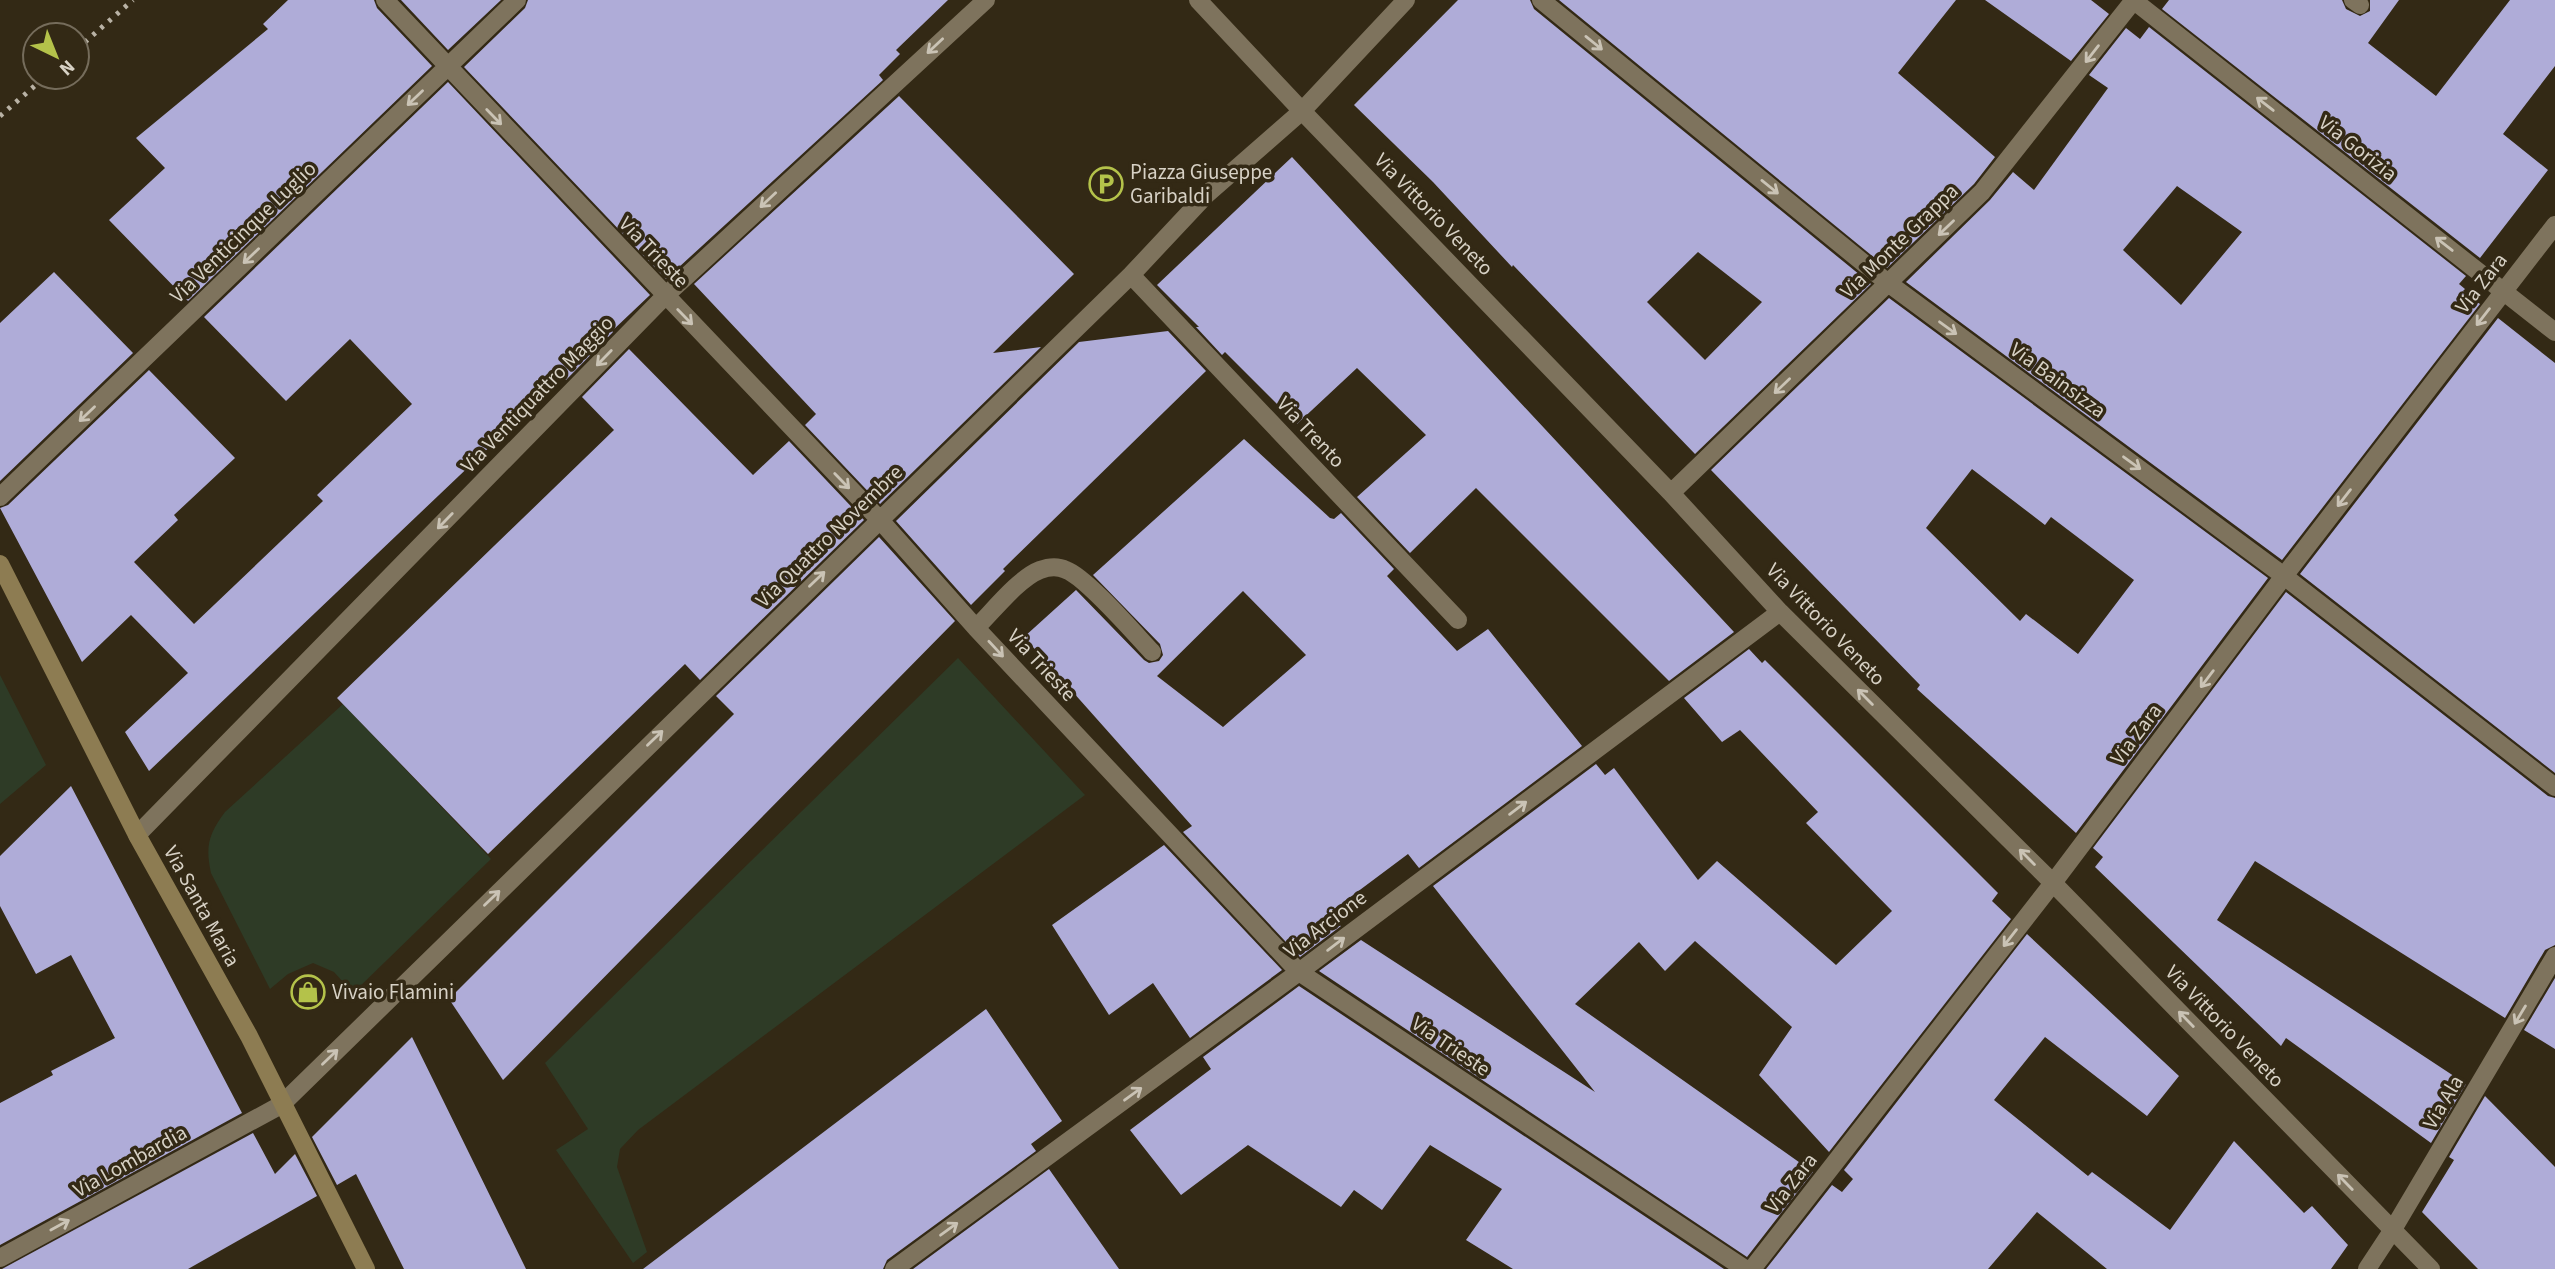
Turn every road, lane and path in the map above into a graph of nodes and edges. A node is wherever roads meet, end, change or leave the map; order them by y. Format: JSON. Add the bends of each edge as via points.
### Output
{"nodes":[{"id":1,"x":385,"y":0,"type":"edge"},
{"id":2,"x":517,"y":0,"type":"edge"},
{"id":3,"x":986,"y":0,"type":"edge"},
{"id":4,"x":1198,"y":0,"type":"edge"},
{"id":5,"x":1406,"y":0,"type":"edge"},
{"id":6,"x":1541,"y":0,"type":"edge"},
{"id":7,"x":2133,"y":0,"type":"edge"},
{"id":8,"x":447,"y":68,"type":"junction"},
{"id":9,"x":1302,"y":111,"type":"junction"},
{"id":10,"x":2555,"y":225,"type":"edge"},
{"id":11,"x":1131,"y":275,"type":"junction"},
{"id":12,"x":1888,"y":283,"type":"junction"},
{"id":13,"x":2504,"y":291,"type":"junction"},
{"id":14,"x":665,"y":296,"type":"junction"},
{"id":15,"x":2555,"y":332,"type":"edge"},
{"id":16,"x":1671,"y":493,"type":"junction"},
{"id":17,"x":0,"y":497,"type":"edge"},
{"id":18,"x":879,"y":519,"type":"junction"},
{"id":19,"x":0,"y":564,"type":"edge"},
{"id":20,"x":2284,"y":576,"type":"junction"},
{"id":21,"x":1780,"y":612,"type":"junction"},
{"id":22,"x":1458,"y":620,"type":"dead end"},
{"id":23,"x":976,"y":628,"type":"junction"},
{"id":24,"x":1152,"y":652,"type":"dead end"},
{"id":25,"x":2555,"y":787,"type":"edge"},
{"id":26,"x":137,"y":835,"type":"junction"},
{"id":27,"x":2053,"y":883,"type":"junction"},
{"id":28,"x":2555,"y":956,"type":"edge"},
{"id":29,"x":1299,"y":972,"type":"junction"},
{"id":30,"x":281,"y":1105,"type":"junction"},
{"id":31,"x":2392,"y":1231,"type":"junction"},
{"id":32,"x":0,"y":1258,"type":"edge"},
{"id":33,"x":366,"y":1269,"type":"edge"},
{"id":34,"x":894,"y":1269,"type":"edge"},
{"id":35,"x":1745,"y":1269,"type":"edge"},
{"id":36,"x":1752,"y":1269,"type":"edge"},
{"id":37,"x":2367,"y":1269,"type":"edge"},
{"id":38,"x":2431,"y":1269,"type":"edge"}],
"edges":[{"from":1,"to":8,"type":"street","name":"Via Trieste"},
{"from":2,"to":8,"type":"street","name":"Via Venticinque Luglio"},
{"from":3,"to":14,"type":"street","name":"Via Ventiquattro Maggio","one_way":true},
{"from":4,"to":9,"type":"street","name":"Via Vittorio Veneto"},
{"from":5,"to":9,"type":"street","name":"Via Quattro Novembre"},
{"from":6,"to":12,"type":"street","name":"Via Bainsizza","one_way":true},
{"from":7,"to":12,"type":"street","name":"Via Monte Grappa","one_way":true,"via":[[1990,183]]},
{"from":13,"to":7,"type":"street","name":"Via Gorizia","one_way":true},
{"from":8,"to":14,"type":"street","name":"Via Trieste","one_way":true},
{"from":8,"to":17,"type":"street","name":"Via Venticinque Luglio","one_way":true},
{"from":9,"to":11,"type":"street","name":"Via Quattro Novembre","via":[[1206,195]]},
{"from":9,"to":16,"type":"street","name":"Via Vittorio Veneto"},
{"from":10,"to":13,"type":"street","name":"Via Zara"},
{"from":11,"to":18,"type":"street","name":"Via Quattro Novembre"},
{"from":11,"to":22,"type":"street","name":"Via Trento"},
{"from":12,"to":16,"type":"street","name":"Via Monte Grappa","one_way":true},
{"from":12,"to":20,"type":"street","name":"Via Bainsizza","one_way":true},
{"from":13,"to":15,"type":"street","name":"Via Gorizia"},
{"from":13,"to":20,"type":"street","name":"Via Zara","one_way":true},
{"from":14,"to":18,"type":"street","name":"Via Trieste","one_way":true},
{"from":14,"to":26,"type":"street","name":"Via Ventiquattro Maggio","one_way":true},
{"from":16,"to":21,"type":"street","name":"Via Vittorio Veneto"},
{"from":18,"to":23,"type":"street","name":"Via Trieste"},
{"from":30,"to":18,"type":"street","name":"Via Quattro Novembre","one_way":true},
{"from":19,"to":26,"type":"main road","name":"Via Santa Maria"},
{"from":20,"to":25,"type":"street","name":"Via Bainsizza"},
{"from":20,"to":27,"type":"street","name":"Via Zara","one_way":true},
{"from":27,"to":21,"type":"street","name":"Via Vittorio Veneto","one_way":true},
{"from":29,"to":21,"type":"street","name":"Via Arcione","one_way":true},
{"from":23,"to":24,"type":"street","name":"Via Trieste","via":[[1024,580],[1053,567],[1082,580]]},
{"from":23,"to":29,"type":"street","name":"Via Trieste","one_way":true},
{"from":26,"to":30,"type":"main road","name":"Via Santa Maria"},
{"from":31,"to":27,"type":"street","name":"Via Vittorio Veneto","one_way":true},
{"from":27,"to":36,"type":"street","name":"Via Zara","one_way":true},
{"from":28,"to":31,"type":"street","name":"Via Ala","one_way":true},
{"from":34,"to":29,"type":"street","name":"Via Arcione","one_way":true},
{"from":29,"to":35,"type":"street","name":"Via Trieste"},
{"from":32,"to":30,"type":"street","name":"Via Lombardia","one_way":true},
{"from":30,"to":33,"type":"main road","name":"Via Santa Maria"},
{"from":31,"to":37,"type":"street","name":"Via Ala"},
{"from":31,"to":38,"type":"street","name":"Via Vittorio Veneto"}]}
